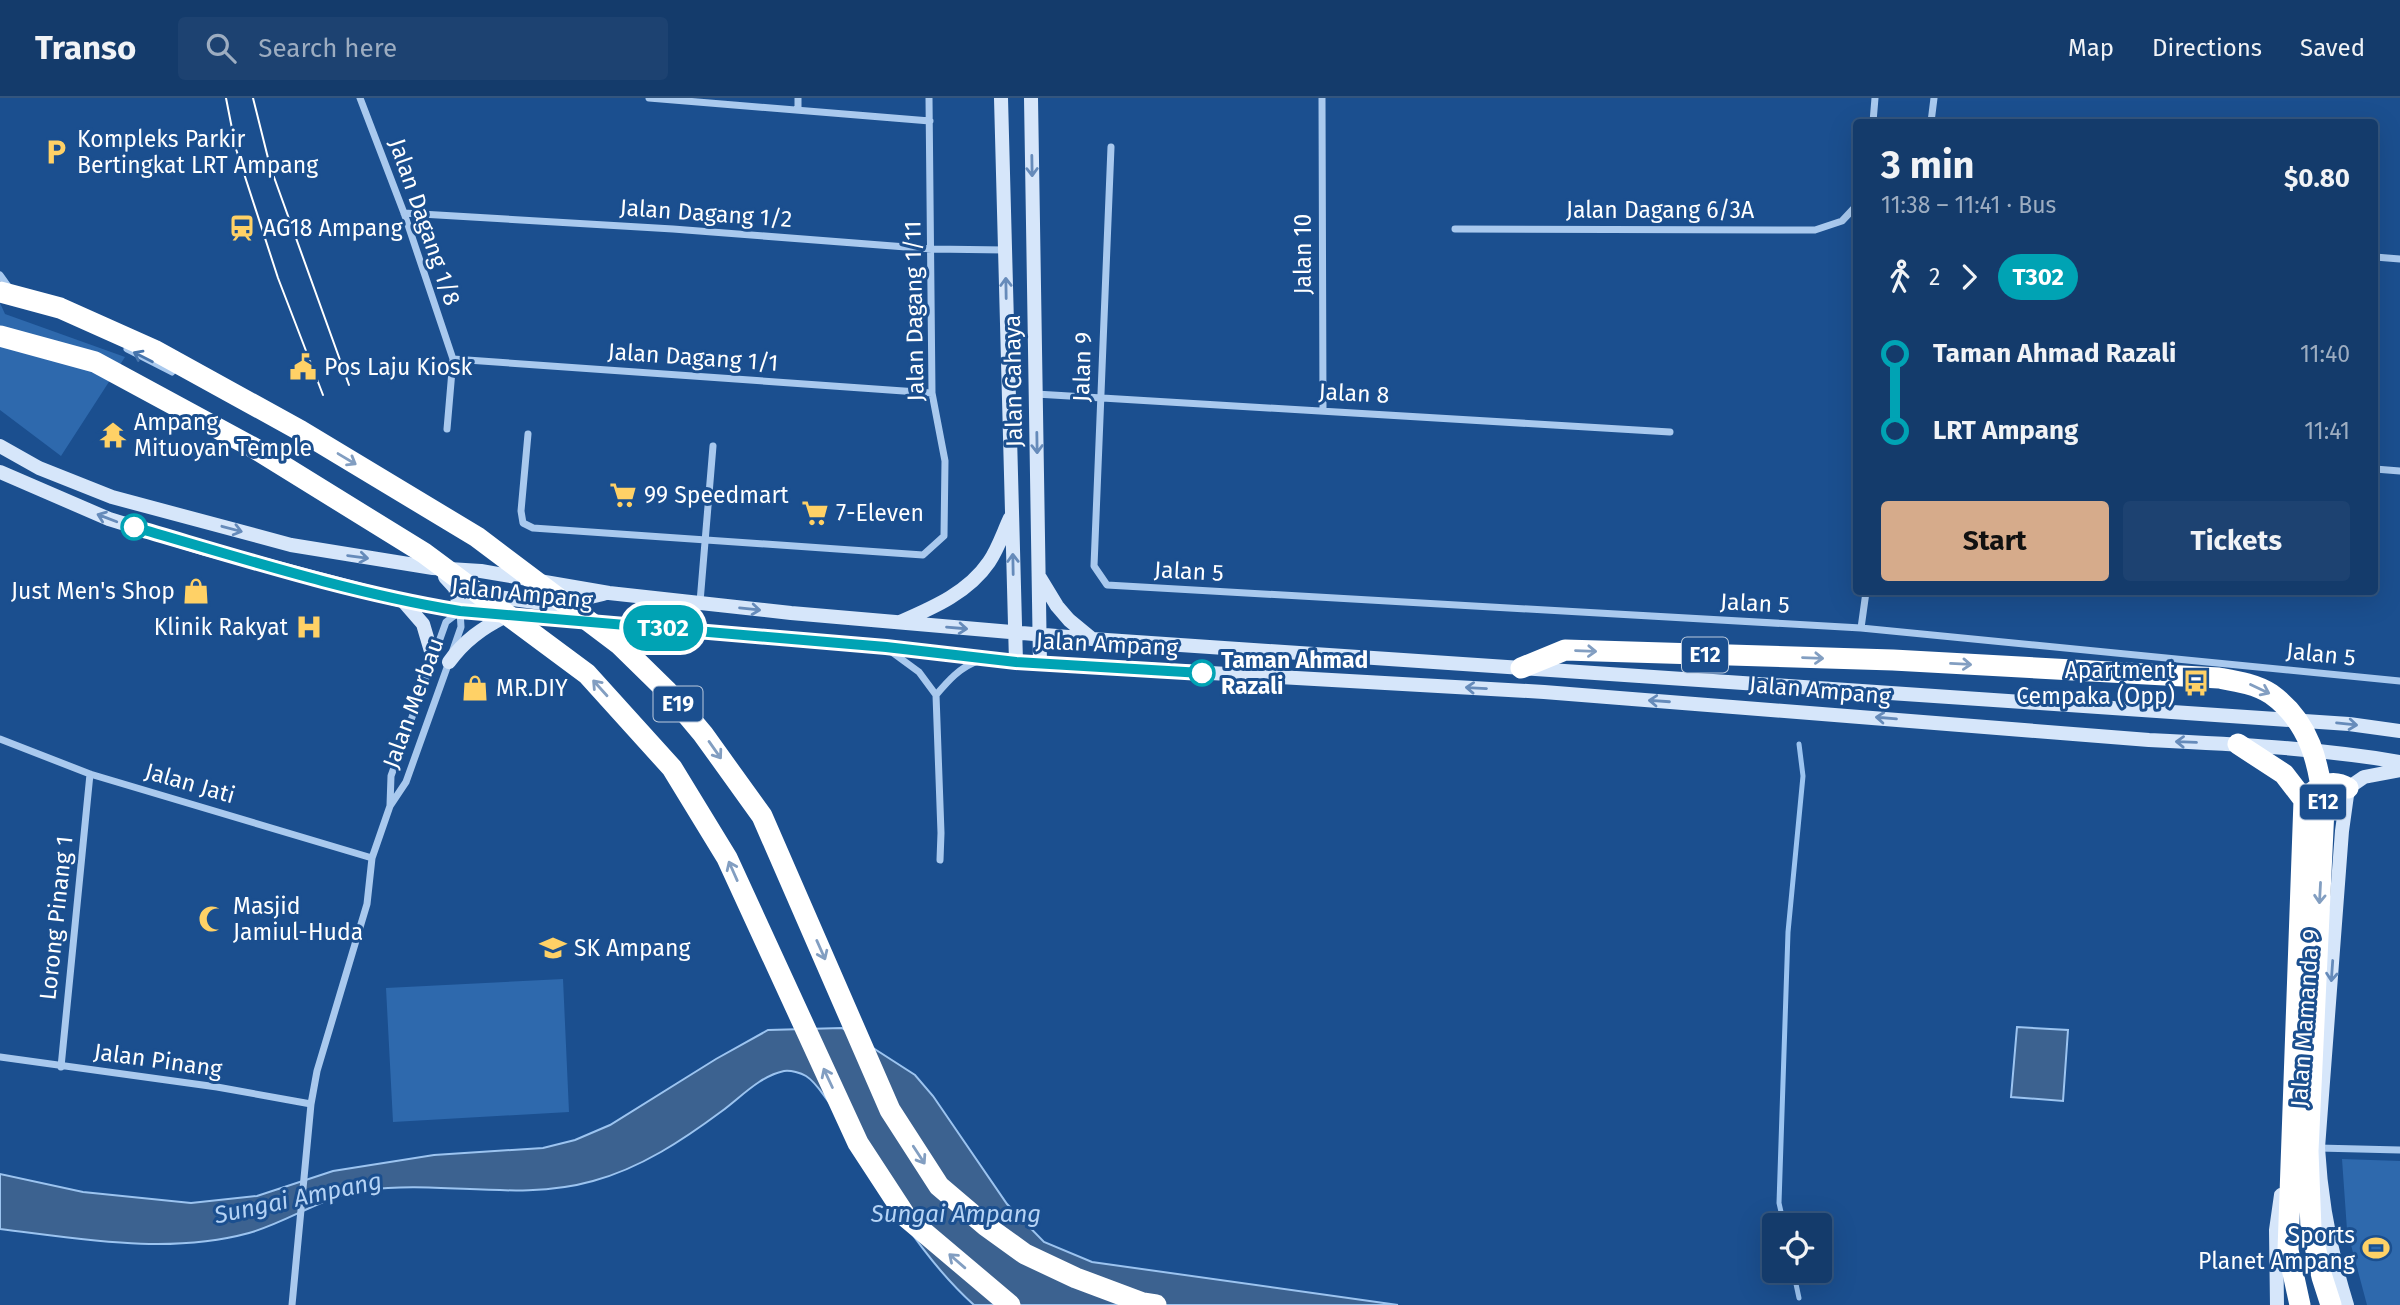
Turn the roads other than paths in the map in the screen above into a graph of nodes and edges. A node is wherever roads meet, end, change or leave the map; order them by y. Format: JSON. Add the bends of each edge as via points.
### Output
{"nodes":[{"id":1,"x":360,"y":98,"type":"edge"},
{"id":2,"x":649,"y":98,"type":"edge"},
{"id":3,"x":798,"y":98,"type":"edge"},
{"id":4,"x":929,"y":98,"type":"edge"},
{"id":5,"x":1001,"y":98,"type":"edge"},
{"id":6,"x":1031,"y":98,"type":"edge"},
{"id":7,"x":1322,"y":98,"type":"edge"},
{"id":8,"x":1875,"y":98,"type":"edge"},
{"id":9,"x":1934,"y":98,"type":"edge"},
{"id":10,"x":799,"y":110,"type":"junction"},
{"id":11,"x":1873,"y":119,"type":"edge"},
{"id":12,"x":1931,"y":119,"type":"edge"},
{"id":13,"x":930,"y":121,"type":"junction"},
{"id":14,"x":1111,"y":147,"type":"dead end"},
{"id":15,"x":1853,"y":209,"type":"edge"},
{"id":16,"x":404,"y":213,"type":"junction"},
{"id":17,"x":1455,"y":229,"type":"dead end"},
{"id":18,"x":932,"y":248,"type":"junction"},
{"id":19,"x":1006,"y":250,"type":"junction"},
{"id":20,"x":2378,"y":257,"type":"edge"},
{"id":21,"x":2400,"y":259,"type":"edge"},
{"id":22,"x":0,"y":275,"type":"edge"},
{"id":23,"x":0,"y":292,"type":"edge"},
{"id":24,"x":0,"y":336,"type":"edge"},
{"id":25,"x":111,"y":341,"type":"dead end"},
{"id":26,"x":123,"y":347,"type":"dead end"},
{"id":27,"x":453,"y":359,"type":"junction"},
{"id":28,"x":181,"y":376,"type":"dead end"},
{"id":29,"x":192,"y":382,"type":"dead end"},
{"id":30,"x":204,"y":388,"type":"dead end"},
{"id":31,"x":932,"y":393,"type":"junction"},
{"id":32,"x":1035,"y":394,"type":"junction"},
{"id":33,"x":1101,"y":398,"type":"junction"},
{"id":34,"x":1323,"y":410,"type":"junction"},
{"id":35,"x":447,"y":429,"type":"dead end"},
{"id":36,"x":1670,"y":432,"type":"dead end"},
{"id":37,"x":528,"y":434,"type":"dead end"},
{"id":38,"x":0,"y":446,"type":"edge"},
{"id":39,"x":713,"y":446,"type":"dead end"},
{"id":40,"x":2378,"y":469,"type":"edge"},
{"id":41,"x":2400,"y":471,"type":"edge"},
{"id":42,"x":0,"y":472,"type":"edge"},
{"id":43,"x":1012,"y":514,"type":"junction"},
{"id":44,"x":705,"y":541,"type":"junction"},
{"id":45,"x":433,"y":568,"type":"junction"},
{"id":46,"x":1039,"y":577,"type":"junction"},
{"id":47,"x":1107,"y":585,"type":"joint"},
{"id":48,"x":609,"y":593,"type":"junction"},
{"id":49,"x":1866,"y":595,"type":"edge"},
{"id":50,"x":403,"y":601,"type":"junction"},
{"id":51,"x":700,"y":603,"type":"junction"},
{"id":52,"x":460,"y":611,"type":"junction"},
{"id":53,"x":507,"y":615,"type":"junction"},
{"id":54,"x":898,"y":623,"type":"junction"},
{"id":55,"x":1861,"y":628,"type":"junction"},
{"id":56,"x":1015,"y":633,"type":"junction"},
{"id":57,"x":1040,"y":635,"type":"junction"},
{"id":58,"x":1092,"y":639,"type":"junction"},
{"id":59,"x":886,"y":647,"type":"junction"},
{"id":60,"x":433,"y":658,"type":"junction"},
{"id":61,"x":983,"y":659,"type":"junction"},
{"id":62,"x":1016,"y":662,"type":"junction"},
{"id":63,"x":449,"y":663,"type":"junction"},
{"id":64,"x":1040,"y":663,"type":"junction"},
{"id":65,"x":1521,"y":668,"type":"junction"},
{"id":66,"x":1545,"y":669,"type":"junction"},
{"id":67,"x":2400,"y":681,"type":"edge"},
{"id":68,"x":1544,"y":692,"type":"junction"},
{"id":69,"x":936,"y":695,"type":"junction"},
{"id":70,"x":2400,"y":731,"type":"edge"},
{"id":71,"x":0,"y":739,"type":"edge"},
{"id":72,"x":2238,"y":744,"type":"junction"},
{"id":73,"x":2400,"y":762,"type":"edge"},
{"id":74,"x":2400,"y":770,"type":"edge"},
{"id":75,"x":90,"y":774,"type":"junction"},
{"id":76,"x":2348,"y":788,"type":"junction"},
{"id":77,"x":2304,"y":800,"type":"junction"},
{"id":78,"x":390,"y":806,"type":"junction"},
{"id":79,"x":372,"y":858,"type":"junction"},
{"id":80,"x":940,"y":860,"type":"dead end"},
{"id":81,"x":0,"y":1057,"type":"edge"},
{"id":82,"x":61,"y":1066,"type":"junction"},
{"id":83,"x":311,"y":1104,"type":"junction"},
{"id":84,"x":2292,"y":1127,"type":"junction"},
{"id":85,"x":2318,"y":1148,"type":"junction"},
{"id":86,"x":2400,"y":1150,"type":"edge"},
{"id":87,"x":292,"y":1305,"type":"edge"},
{"id":88,"x":1010,"y":1305,"type":"edge"},
{"id":89,"x":1156,"y":1305,"type":"edge"},
{"id":90,"x":2277,"y":1305,"type":"edge"},
{"id":91,"x":2300,"y":1305,"type":"edge"},
{"id":92,"x":2331,"y":1305,"type":"edge"},
{"id":93,"x":2347,"y":1305,"type":"edge"}],
"edges":[{"from":1,"to":16,"type":"street","name":"Jalan Dagang 1/8"},
{"from":2,"to":10,"type":"street"},
{"from":3,"to":10,"type":"street"},
{"from":4,"to":13,"type":"street","name":"Jalan Dagang 1/11"},
{"from":5,"to":19,"type":"main road","name":"Jalan Cahaya"},
{"from":6,"to":32,"type":"main road","name":"Jalan Cahaya","one_way":true},
{"from":7,"to":34,"type":"street","name":"Jalan 10"},
{"from":8,"to":11,"type":"street"},
{"from":9,"to":12,"type":"street"},
{"from":10,"to":13,"type":"street"},
{"from":13,"to":18,"type":"street","name":"Jalan Dagang 1/11"},
{"from":14,"to":33,"type":"street","name":"Jalan 9"},
{"from":15,"to":17,"type":"street","name":"Jalan Dagang 6/3A","via":[[1842,221],[1815,230]]},
{"from":16,"to":18,"type":"street","name":"Jalan Dagang 1/2"},
{"from":16,"to":27,"type":"street","name":"Jalan Dagang 1/8"},
{"from":18,"to":19,"type":"street","name":"Jalan Dagang 1/2"},
{"from":18,"to":31,"type":"street","name":"Jalan Dagang 1/11"},
{"from":43,"to":19,"type":"main road","name":"Jalan Cahaya","one_way":true},
{"from":20,"to":21,"type":"street"},
{"from":22,"to":25,"type":"street","via":[[25,299]]},
{"from":23,"to":89,"type":"highway","number":"E19","one_way":true,"via":[[60,308],[142,345],[301,431],[477,537],[619,644],[704,734],[762,816],[890,1110],[939,1186],[1025,1254],[1076,1278]]},
{"from":88,"to":24,"type":"highway","number":"E19","one_way":true,"via":[[900,1208],[858,1143],[727,858],[672,768],[587,674],[424,554],[254,448],[95,362]]},
{"from":28,"to":26,"type":"street","one_way":true},
{"from":27,"to":31,"type":"street","name":"Jalan Dagang 1/1"},
{"from":27,"to":35,"type":"street"},
{"from":29,"to":30,"type":"street"},
{"from":31,"to":44,"type":"street","name":"Jalan Dagang 1/11","via":[[945,461],[944,536],[923,555]]},
{"from":32,"to":33,"type":"street","name":"Jalan 8"},
{"from":32,"to":46,"type":"main road","name":"Jalan Cahaya","one_way":true},
{"from":33,"to":34,"type":"street","name":"Jalan 8"},
{"from":33,"to":47,"type":"street","name":"Jalan 9","via":[[1094,566]]},
{"from":34,"to":36,"type":"street","name":"Jalan 8"},
{"from":37,"to":44,"type":"street","via":[[523,523],[566,532]]},
{"from":38,"to":45,"type":"main road","name":"Jalan Ampang","one_way":true,"via":[[39,468],[112,497],[291,545]]},
{"from":39,"to":44,"type":"street"},
{"from":40,"to":41,"type":"street"},
{"from":50,"to":42,"type":"main road","name":"Jalan Ampang","one_way":true,"via":[[131,526]]},
{"from":43,"to":54,"type":"main road","via":[[981,573],[935,607]]},
{"from":56,"to":43,"type":"main road","name":"Jalan Cahaya","one_way":true},
{"from":44,"to":51,"type":"street"},
{"from":45,"to":48,"type":"main road","name":"Jalan Ampang","via":[[481,571]]},
{"from":45,"to":52,"type":"main road","via":[[455,588]]},
{"from":46,"to":57,"type":"main road","name":"Jalan Cahaya"},
{"from":46,"to":58,"type":"main road","via":[[1056,606]]},
{"from":47,"to":55,"type":"street","name":"Jalan 5"},
{"from":48,"to":51,"type":"main road","name":"Jalan Ampang"},
{"from":48,"to":52,"type":"main road","via":[[557,605],[480,597]]},
{"from":49,"to":55,"type":"street"},
{"from":50,"to":52,"type":"main road","name":"Jalan Ampang"},
{"from":50,"to":60,"type":"main road","via":[[422,624]]},
{"from":51,"to":54,"type":"main road","name":"Jalan Ampang","one_way":true},
{"from":52,"to":53,"type":"main road","name":"Jalan Ampang"},
{"from":52,"to":60,"type":"street","name":"Jalan Merbau","via":[[446,622]]},
{"from":52,"to":63,"type":"street","name":"Jalan Merbau","via":[[461,627]]},
{"from":53,"to":59,"type":"main road","name":"Jalan Ampang"},
{"from":53,"to":63,"type":"main road","via":[[484,626]]},
{"from":54,"to":56,"type":"main road","name":"Jalan Ampang","one_way":true},
{"from":55,"to":67,"type":"street","name":"Jalan 5"},
{"from":56,"to":57,"type":"main road","name":"Jalan Ampang"},
{"from":56,"to":62,"type":"main road","name":"Jalan Cahaya"},
{"from":57,"to":58,"type":"main road","name":"Jalan Ampang"},
{"from":57,"to":64,"type":"main road","name":"Jalan Cahaya"},
{"from":58,"to":65,"type":"main road","name":"Jalan Ampang"},
{"from":59,"to":61,"type":"main road","name":"Jalan Ampang"},
{"from":59,"to":69,"type":"street","via":[[919,672]]},
{"from":60,"to":78,"type":"street","name":"Jalan Merbau","via":[[391,776]]},
{"from":61,"to":62,"type":"main road","name":"Jalan Ampang"},
{"from":61,"to":69,"type":"street","via":[[968,664]]},
{"from":62,"to":64,"type":"main road","name":"Jalan Ampang"},
{"from":63,"to":78,"type":"street","name":"Jalan Merbau","via":[[406,782]]},
{"from":68,"to":64,"type":"main road","name":"Jalan Ampang","one_way":true},
{"from":65,"to":66,"type":"main road","name":"Jalan Ampang"},
{"from":65,"to":92,"type":"highway","number":"E12","one_way":true,"via":[[1565,650],[1893,660],[2219,678],[2270,694],[2302,725],[2319,767],[2324,808],[2308,1151],[2311,1229]]},
{"from":66,"to":68,"type":"street"},
{"from":66,"to":70,"type":"main road","name":"Jalan Ampang","one_way":true},
{"from":72,"to":68,"type":"main road","name":"Jalan Ampang","one_way":true},
{"from":69,"to":80,"type":"street"},
{"from":71,"to":75,"type":"street","name":"Jalan Jati"},
{"from":72,"to":73,"type":"main road","name":"Jalan Ampang"},
{"from":72,"to":77,"type":"highway","number":"E12","via":[[2284,774]]},
{"from":74,"to":76,"type":"main road","via":[[2364,778]]},
{"from":75,"to":79,"type":"street","name":"Jalan Jati"},
{"from":75,"to":82,"type":"street","name":"Lorong Pinang 1"},
{"from":76,"to":77,"type":"highway","via":[[2331,783],[2318,787]]},
{"from":76,"to":85,"type":"main road","name":"Jalan Mamanda 9","one_way":true},
{"from":77,"to":84,"type":"highway","number":"E12"},
{"from":78,"to":79,"type":"street","name":"Jalan Merbau"},
{"from":79,"to":83,"type":"street","name":"Jalan Merbau","via":[[367,904]]},
{"from":81,"to":82,"type":"street","name":"Jalan Pinang"},
{"from":82,"to":83,"type":"street","name":"Jalan Pinang"},
{"from":83,"to":87,"type":"street","name":"Jalan Merbau"},
{"from":84,"to":90,"type":"main road","via":[[2276,1230]]},
{"from":84,"to":91,"type":"highway","number":"E12","via":[[2288,1251]]},
{"from":85,"to":86,"type":"street"},
{"from":85,"to":93,"type":"main road","name":"Jalan Mamanda 9","via":[[2335,1267]]}]}
